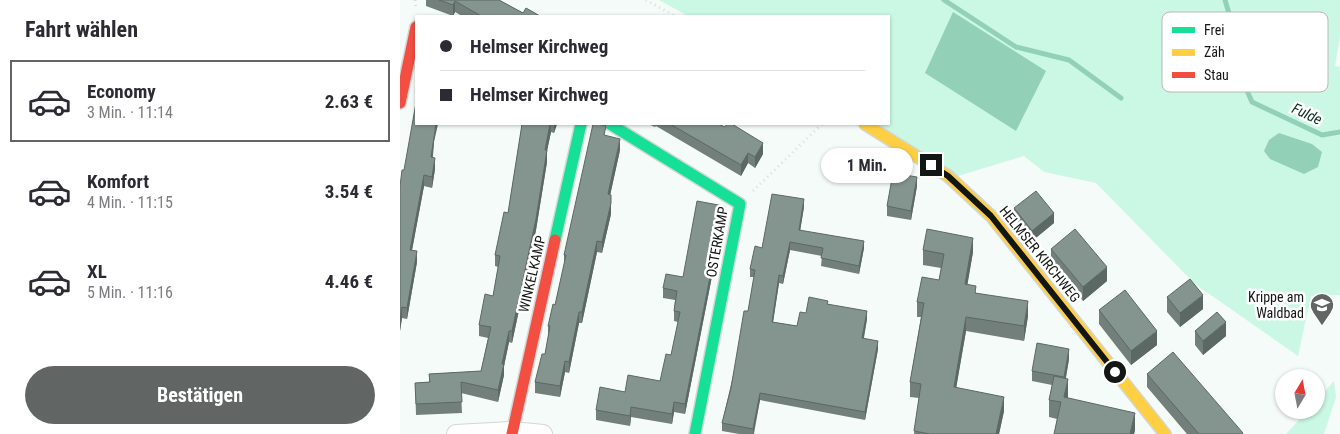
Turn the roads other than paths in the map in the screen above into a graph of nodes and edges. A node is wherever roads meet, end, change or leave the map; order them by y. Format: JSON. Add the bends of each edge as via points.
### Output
{"nodes":[{"id":1,"x":415,"y":32,"type":"edge"},
{"id":2,"x":400,"y":103,"type":"edge"},
{"id":3,"x":581,"y":125,"type":"edge"},
{"id":4,"x":612,"y":125,"type":"edge"},
{"id":5,"x":867,"y":125,"type":"edge"},
{"id":6,"x":512,"y":432,"type":"edge"},
{"id":7,"x":456,"y":434,"type":"edge"},
{"id":8,"x":543,"y":434,"type":"edge"},
{"id":9,"x":695,"y":434,"type":"edge"},
{"id":10,"x":1165,"y":434,"type":"edge"}],
"edges":[{"from":1,"to":2,"type":"street"},
{"from":3,"to":6,"type":"street","name":"WINKELKAMP"},
{"from":4,"to":9,"type":"street","name":"OSTERKAMP","via":[[740,204]]},
{"from":5,"to":10,"type":"street","name":"HELMSER KIRCHWEG","via":[[948,176],[991,216]]},
{"from":6,"to":7,"type":"street"},
{"from":6,"to":8,"type":"street"}]}
